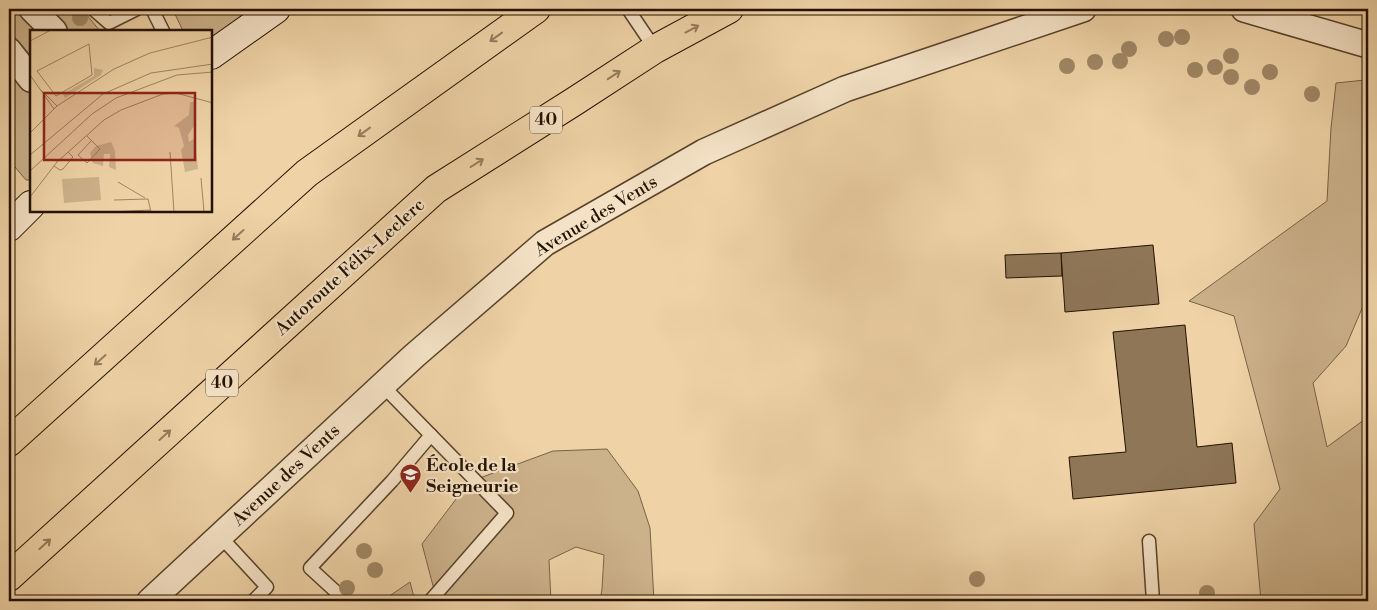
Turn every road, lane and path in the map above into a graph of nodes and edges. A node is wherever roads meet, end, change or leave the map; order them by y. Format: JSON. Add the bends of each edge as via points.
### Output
{"nodes":[{"id":1,"x":32,"y":9,"type":"edge"},
{"id":2,"x":93,"y":9,"type":"edge"},
{"id":3,"x":136,"y":9,"type":"edge"},
{"id":4,"x":152,"y":9,"type":"edge"},
{"id":5,"x":276,"y":9,"type":"edge"},
{"id":6,"x":536,"y":9,"type":"edge"},
{"id":7,"x":628,"y":9,"type":"edge"},
{"id":8,"x":729,"y":9,"type":"edge"},
{"id":9,"x":1083,"y":9,"type":"edge"},
{"id":10,"x":1244,"y":9,"type":"edge"},
{"id":11,"x":53,"y":30,"type":"edge"},
{"id":12,"x":162,"y":30,"type":"edge"},
{"id":13,"x":1368,"y":46,"type":"edge"},
{"id":14,"x":655,"y":49,"type":"junction"},
{"id":15,"x":9,"y":51,"type":"edge"},
{"id":16,"x":212,"y":54,"type":"edge"},
{"id":17,"x":30,"y":78,"type":"edge"},
{"id":18,"x":30,"y":206,"type":"edge"},
{"id":19,"x":9,"y":227,"type":"edge"},
{"id":20,"x":383,"y":386,"type":"junction"},
{"id":21,"x":431,"y":435,"type":"junction"},
{"id":22,"x":9,"y":442,"type":"edge"},
{"id":23,"x":220,"y":536,"type":"junction"},
{"id":24,"x":1149,"y":541,"type":"dead end"},
{"id":25,"x":9,"y":577,"type":"edge"},
{"id":26,"x":150,"y":601,"type":"edge"},
{"id":27,"x":253,"y":601,"type":"edge"},
{"id":28,"x":346,"y":601,"type":"edge"},
{"id":29,"x":430,"y":601,"type":"edge"},
{"id":30,"x":1154,"y":601,"type":"edge"}],
"edges":[{"from":1,"to":11,"type":"street"},
{"from":2,"to":3,"type":"lane","via":[[109,23]]},
{"from":4,"to":12,"type":"lane"},
{"from":5,"to":16,"type":"street"},
{"from":6,"to":22,"type":"highway","one_way":true,"via":[[306,173]]},
{"from":7,"to":14,"type":"lane"},
{"from":14,"to":8,"type":"highway","name":"Autoroute Félix-Leclerc","number":"40","one_way":true},
{"from":9,"to":20,"type":"street","name":"Avenue des Vents","via":[[845,89],[704,152],[545,243]]},
{"from":10,"to":13,"type":"street"},
{"from":25,"to":14,"type":"highway","name":"Autoroute Félix-Leclerc","number":"40","one_way":true,"via":[[436,189]]},
{"from":15,"to":17,"type":"street"},
{"from":18,"to":19,"type":"street"},
{"from":20,"to":21,"type":"lane"},
{"from":20,"to":23,"type":"street","name":"Avenue des Vents"},
{"from":21,"to":28,"type":"lane","via":[[310,568]]},
{"from":21,"to":29,"type":"lane","via":[[507,513]]},
{"from":23,"to":26,"type":"street","name":"Avenue des Vents"},
{"from":23,"to":27,"type":"lane","via":[[266,587]]},
{"from":24,"to":30,"type":"lane"}]}
